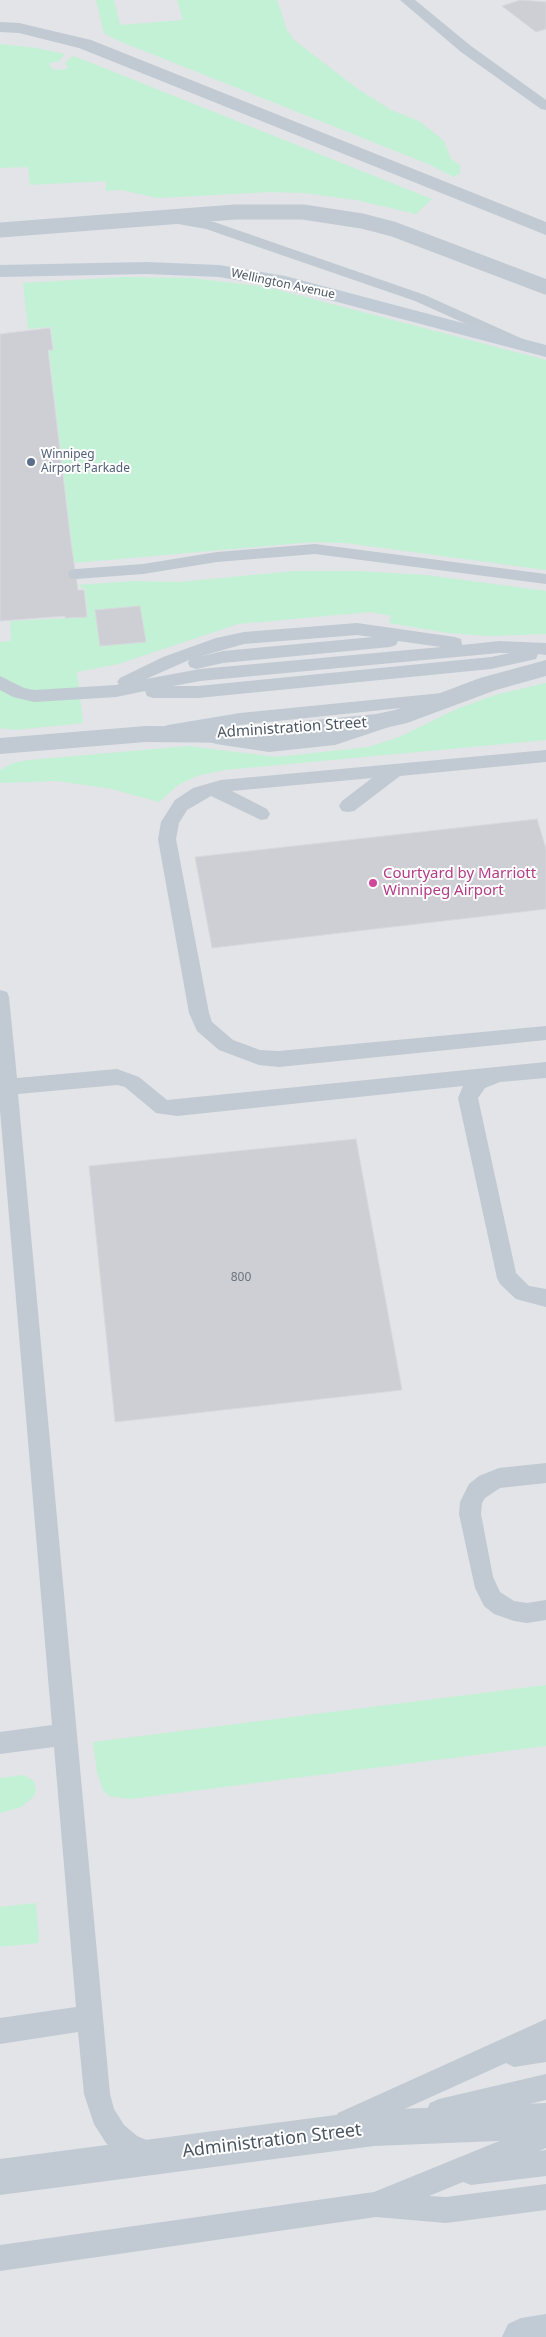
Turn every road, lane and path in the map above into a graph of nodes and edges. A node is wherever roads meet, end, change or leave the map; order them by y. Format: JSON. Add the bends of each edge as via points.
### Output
{"nodes":[{"id":1,"x":407,"y":0,"type":"edge"},
{"id":2,"x":0,"y":27,"type":"edge"},
{"id":3,"x":546,"y":106,"type":"edge"},
{"id":4,"x":0,"y":225,"type":"edge"},
{"id":5,"x":546,"y":229,"type":"edge"},
{"id":6,"x":0,"y":230,"type":"edge"},
{"id":7,"x":0,"y":271,"type":"edge"},
{"id":8,"x":546,"y":287,"type":"edge"},
{"id":9,"x":538,"y":349,"type":"edge"},
{"id":10,"x":76,"y":574,"type":"dead end"},
{"id":11,"x":546,"y":579,"type":"edge"},
{"id":12,"x":499,"y":647,"type":"junction"},
{"id":13,"x":546,"y":649,"type":"edge"},
{"id":14,"x":546,"y":668,"type":"edge"},
{"id":15,"x":0,"y":682,"type":"edge"},
{"id":16,"x":120,"y":687,"type":"junction"},
{"id":17,"x":456,"y":696,"type":"junction"},
{"id":18,"x":146,"y":734,"type":"junction"},
{"id":19,"x":28,"y":745,"type":"junction"},
{"id":20,"x":0,"y":746,"type":"edge"},
{"id":21,"x":0,"y":752,"type":"edge"},
{"id":22,"x":546,"y":756,"type":"edge"},
{"id":23,"x":397,"y":769,"type":"junction"},
{"id":24,"x":213,"y":789,"type":"junction"},
{"id":25,"x":348,"y":806,"type":"dead end"},
{"id":26,"x":261,"y":814,"type":"dead end"},
{"id":27,"x":0,"y":997,"type":"edge"},
{"id":28,"x":546,"y":1033,"type":"edge"},
{"id":29,"x":546,"y":1070,"type":"edge"},
{"id":30,"x":507,"y":1074,"type":"junction"},
{"id":31,"x":8,"y":1087,"type":"junction"},
{"id":32,"x":6,"y":1140,"type":"edge"},
{"id":33,"x":546,"y":1298,"type":"edge"},
{"id":34,"x":546,"y":1473,"type":"edge"},
{"id":35,"x":546,"y":1610,"type":"edge"},
{"id":36,"x":64,"y":1735,"type":"junction"},
{"id":37,"x":0,"y":1743,"type":"edge"},
{"id":38,"x":89,"y":2018,"type":"junction"},
{"id":39,"x":0,"y":2031,"type":"edge"},
{"id":40,"x":546,"y":2032,"type":"edge"},
{"id":41,"x":546,"y":2049,"type":"edge"},
{"id":42,"x":464,"y":2068,"type":"junction"},
{"id":43,"x":546,"y":2087,"type":"edge"},
{"id":44,"x":546,"y":2120,"type":"edge"},
{"id":45,"x":374,"y":2128,"type":"junction"},
{"id":46,"x":546,"y":2135,"type":"edge"},
{"id":47,"x":313,"y":2137,"type":"junction"},
{"id":48,"x":159,"y":2156,"type":"junction"},
{"id":49,"x":546,"y":2162,"type":"edge"},
{"id":50,"x":442,"y":2176,"type":"junction"},
{"id":51,"x":0,"y":2177,"type":"edge"},
{"id":52,"x":546,"y":2197,"type":"edge"},
{"id":53,"x":374,"y":2205,"type":"junction"},
{"id":54,"x":0,"y":2258,"type":"edge"},
{"id":55,"x":546,"y":2334,"type":"edge"},
{"id":56,"x":522,"y":2337,"type":"edge"}],
"edges":[{"from":1,"to":3,"type":"lane","via":[[466,49]]},
{"from":2,"to":5,"type":"street","via":[[19,28],[84,44]]},
{"from":4,"to":9,"type":"lane","name":"Wellington Avenue","via":[[129,218],[209,225],[420,298]]},
{"from":6,"to":8,"type":"lane","bridge":true,"via":[[235,212],[303,212],[393,229]]},
{"from":7,"to":9,"type":"main road","name":"Wellington Avenue","via":[[146,268],[219,271],[285,282]]},
{"from":10,"to":11,"type":"lane","via":[[140,569],[218,570],[354,558],[393,559]]},
{"from":12,"to":13,"type":"lane"},
{"from":12,"to":16,"type":"lane","via":[[200,675]]},
{"from":12,"to":16,"type":"lane","via":[[408,640],[223,657]]},
{"from":13,"to":16,"type":"lane","via":[[492,663],[198,692]]},
{"from":14,"to":17,"type":"street","name":"Administration Street"},
{"from":15,"to":16,"type":"lane","via":[[19,693],[34,696],[83,694]]},
{"from":17,"to":18,"type":"lane","via":[[240,719]]},
{"from":17,"to":18,"type":"street","name":"Administration Street","via":[[376,722],[252,734]]},
{"from":18,"to":19,"type":"street","name":"Administration Street"},
{"from":19,"to":20,"type":"street","name":"Administration Street"},
{"from":19,"to":21,"type":"lane"},
{"from":22,"to":23,"type":"lane"},
{"from":23,"to":24,"type":"lane","via":[[247,782]]},
{"from":23,"to":25,"type":"lane"},
{"from":24,"to":26,"type":"lane"},
{"from":24,"to":28,"type":"lane","via":[[199,793],[181,805],[170,822],[167,839],[199,1013],[204,1026],[226,1045],[259,1057],[279,1060]]},
{"from":27,"to":31,"type":"lane"},
{"from":29,"to":30,"type":"lane"},
{"from":30,"to":31,"type":"lane","via":[[177,1108],[163,1107],[132,1082],[117,1077]]},
{"from":30,"to":33,"type":"lane","via":[[478,1083],[471,1089],[468,1108],[507,1278],[523,1293]]},
{"from":31,"to":32,"type":"lane"},
{"from":32,"to":36,"type":"lane"},
{"from":34,"to":35,"type":"lane","via":[[499,1478],[487,1483],[477,1491],[471,1502],[470,1514],[482,1577],[492,1599],[514,1612]]},
{"from":36,"to":37,"type":"lane"},
{"from":36,"to":38,"type":"lane"},
{"from":38,"to":39,"type":"lane"},
{"from":38,"to":48,"type":"lane","via":[[97,2094],[103,2115],[115,2134],[128,2145],[142,2153]]},
{"from":40,"to":42,"type":"lane"},
{"from":41,"to":42,"type":"lane"},
{"from":42,"to":47,"type":"lane"},
{"from":43,"to":45,"type":"lane"},
{"from":44,"to":45,"type":"street","name":"Administration Street"},
{"from":45,"to":47,"type":"street","name":"Administration Street"},
{"from":46,"to":50,"type":"lane"},
{"from":47,"to":48,"type":"street","name":"Administration Street"},
{"from":48,"to":51,"type":"street","name":"Administration Street"},
{"from":49,"to":50,"type":"lane"},
{"from":50,"to":53,"type":"lane"},
{"from":52,"to":53,"type":"lane","via":[[446,2210]]},
{"from":53,"to":54,"type":"lane"},
{"from":55,"to":56,"type":"main road"}]}
